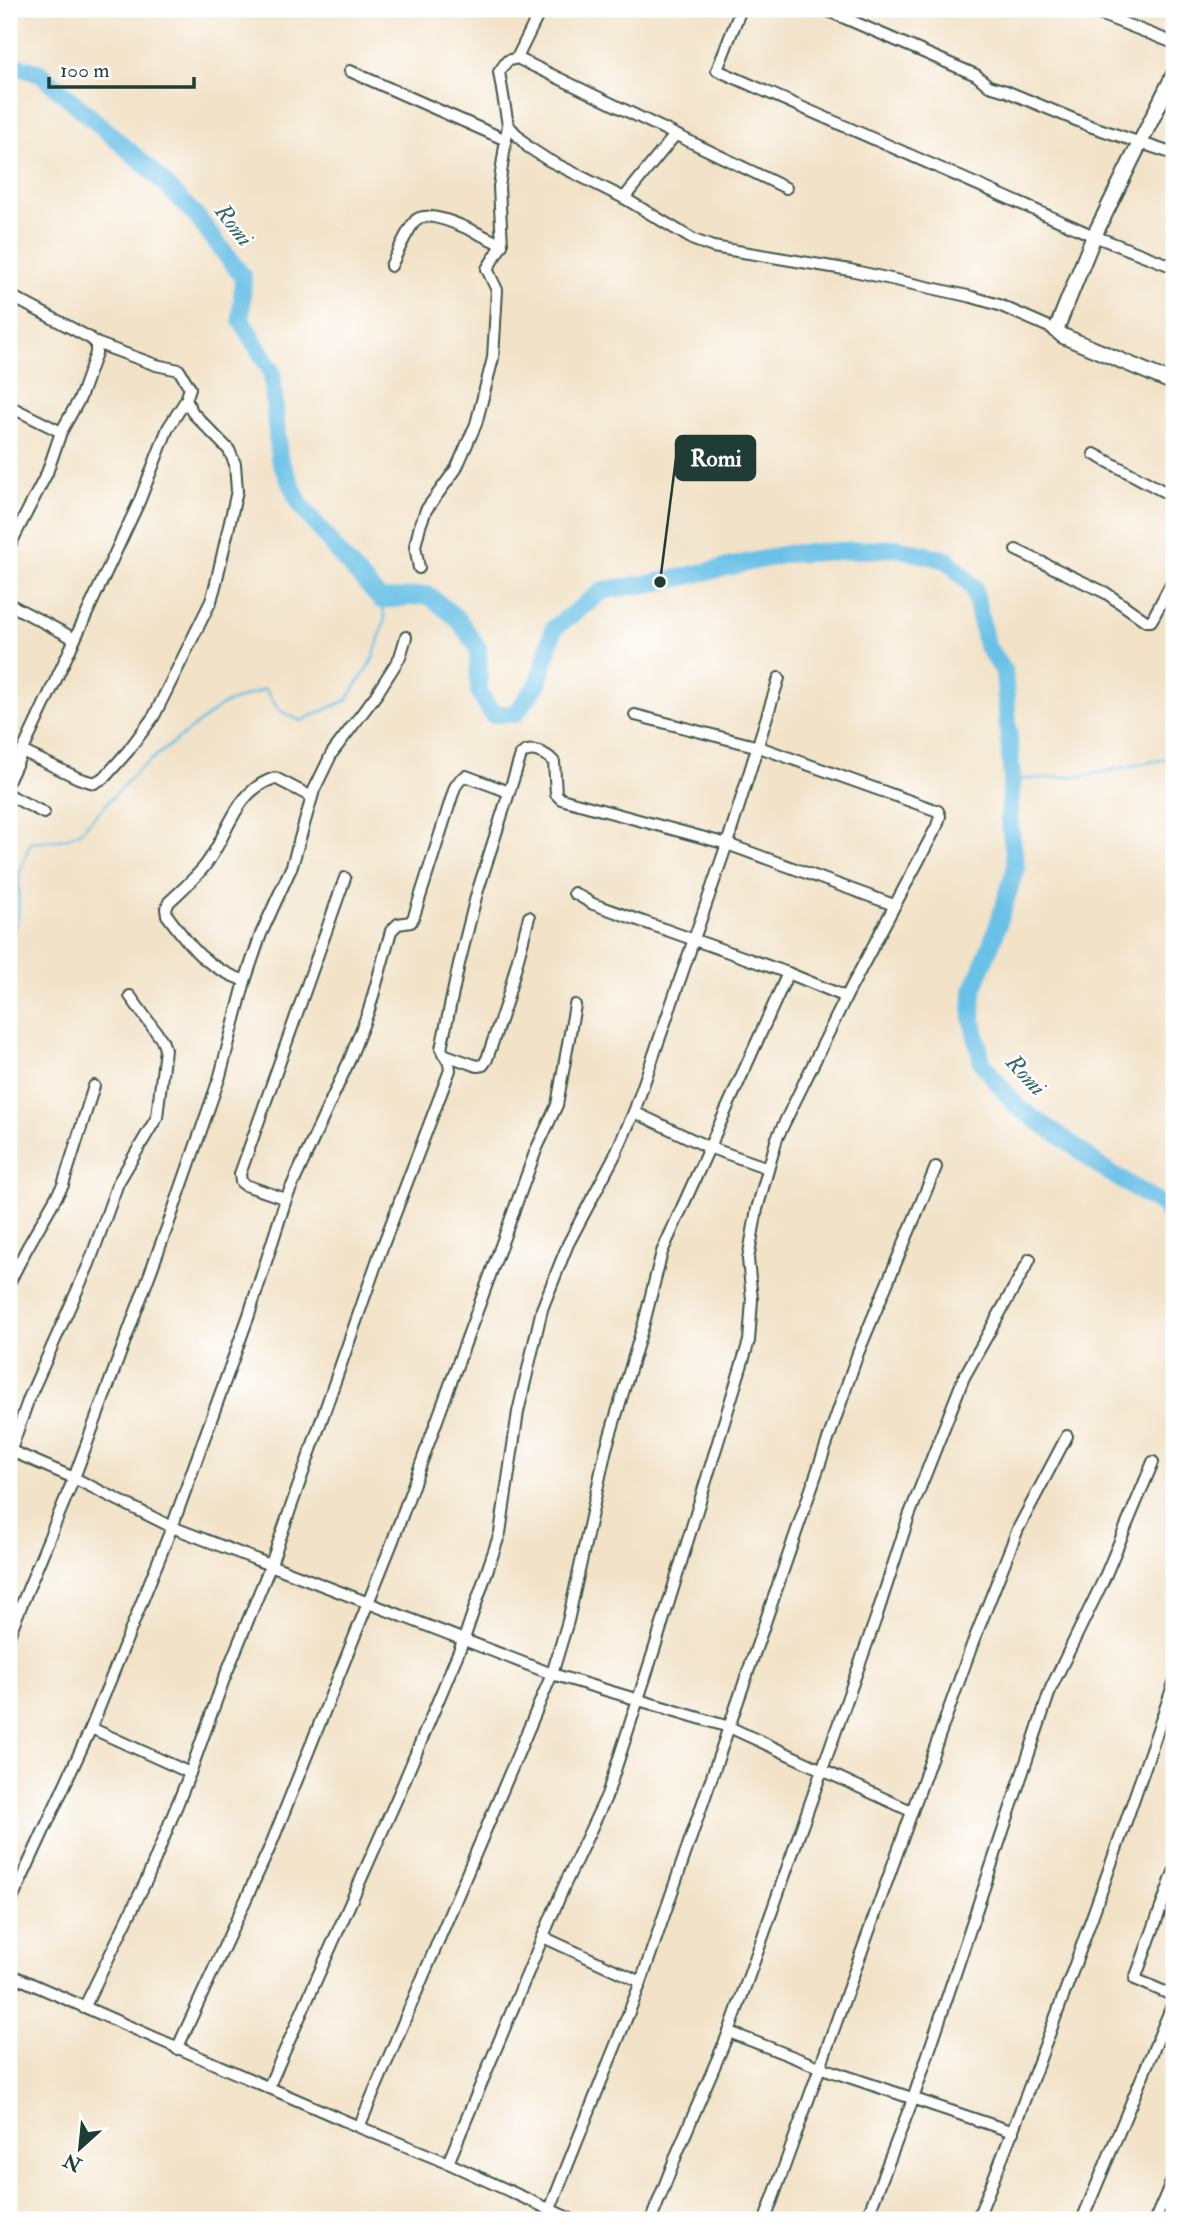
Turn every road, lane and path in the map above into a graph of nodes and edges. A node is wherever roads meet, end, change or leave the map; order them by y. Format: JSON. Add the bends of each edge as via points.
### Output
{"nodes":[{"id":1,"x":541,"y":9,"type":"edge"},
{"id":2,"x":741,"y":9,"type":"edge"},
{"id":3,"x":824,"y":9,"type":"edge"},
{"id":4,"x":1087,"y":9,"type":"edge"},
{"id":5,"x":1174,"y":43,"type":"edge"},
{"id":6,"x":517,"y":58,"type":"junction"},
{"id":7,"x":350,"y":71,"type":"dead end"},
{"id":8,"x":1174,"y":74,"type":"edge"},
{"id":9,"x":508,"y":125,"type":"junction"},
{"id":10,"x":675,"y":135,"type":"junction"},
{"id":11,"x":506,"y":140,"type":"junction"},
{"id":12,"x":1139,"y":144,"type":"junction"},
{"id":13,"x":1174,"y":154,"type":"edge"},
{"id":14,"x":786,"y":188,"type":"dead end"},
{"id":15,"x":624,"y":198,"type":"junction"},
{"id":16,"x":1094,"y":236,"type":"junction"},
{"id":17,"x":502,"y":245,"type":"junction"},
{"id":18,"x":391,"y":266,"type":"dead end"},
{"id":19,"x":1174,"y":267,"type":"edge"},
{"id":20,"x":9,"y":295,"type":"edge"},
{"id":21,"x":1056,"y":330,"type":"junction"},
{"id":22,"x":96,"y":343,"type":"junction"},
{"id":23,"x":1174,"y":383,"type":"edge"},
{"id":24,"x":186,"y":400,"type":"junction"},
{"id":25,"x":9,"y":406,"type":"edge"},
{"id":26,"x":61,"y":432,"type":"junction"},
{"id":27,"x":1094,"y":454,"type":"dead end"},
{"id":28,"x":1174,"y":497,"type":"edge"},
{"id":29,"x":14,"y":522,"type":"edge"},
{"id":30,"x":9,"y":547,"type":"edge"},
{"id":31,"x":1016,"y":550,"type":"dead end"},
{"id":32,"x":419,"y":568,"type":"dead end"},
{"id":33,"x":1174,"y":578,"type":"edge"},
{"id":34,"x":9,"y":604,"type":"edge"},
{"id":35,"x":406,"y":637,"type":"dead end"},
{"id":36,"x":75,"y":639,"type":"junction"},
{"id":37,"x":779,"y":678,"type":"dead end"},
{"id":38,"x":635,"y":715,"type":"dead end"},
{"id":39,"x":759,"y":747,"type":"junction"},
{"id":40,"x":24,"y":752,"type":"junction"},
{"id":41,"x":9,"y":780,"type":"edge"},
{"id":42,"x":509,"y":792,"type":"junction"},
{"id":43,"x":9,"y":795,"type":"edge"},
{"id":44,"x":312,"y":797,"type":"junction"},
{"id":45,"x":44,"y":813,"type":"dead end"},
{"id":46,"x":727,"y":844,"type":"junction"},
{"id":47,"x":345,"y":878,"type":"dead end"},
{"id":48,"x":574,"y":893,"type":"dead end"},
{"id":49,"x":894,"y":905,"type":"junction"},
{"id":50,"x":529,"y":917,"type":"dead end"},
{"id":51,"x":693,"y":938,"type":"junction"},
{"id":52,"x":788,"y":973,"type":"junction"},
{"id":53,"x":245,"y":981,"type":"junction"},
{"id":54,"x":130,"y":996,"type":"dead end"},
{"id":55,"x":846,"y":997,"type":"junction"},
{"id":56,"x":575,"y":1005,"type":"dead end"},
{"id":57,"x":443,"y":1054,"type":"junction"},
{"id":58,"x":94,"y":1086,"type":"dead end"},
{"id":59,"x":634,"y":1112,"type":"junction"},
{"id":60,"x":708,"y":1147,"type":"junction"},
{"id":61,"x":936,"y":1167,"type":"dead end"},
{"id":62,"x":768,"y":1168,"type":"junction"},
{"id":63,"x":286,"y":1199,"type":"junction"},
{"id":64,"x":1030,"y":1259,"type":"dead end"},
{"id":65,"x":9,"y":1283,"type":"edge"},
{"id":66,"x":1067,"y":1436,"type":"dead end"},
{"id":67,"x":9,"y":1452,"type":"edge"},
{"id":68,"x":1153,"y":1462,"type":"dead end"},
{"id":69,"x":75,"y":1478,"type":"junction"},
{"id":70,"x":172,"y":1527,"type":"junction"},
{"id":71,"x":271,"y":1564,"type":"junction"},
{"id":72,"x":369,"y":1601,"type":"junction"},
{"id":73,"x":9,"y":1635,"type":"edge"},
{"id":74,"x":464,"y":1639,"type":"junction"},
{"id":75,"x":552,"y":1674,"type":"junction"},
{"id":76,"x":1174,"y":1683,"type":"edge"},
{"id":77,"x":638,"y":1699,"type":"junction"},
{"id":78,"x":729,"y":1727,"type":"junction"},
{"id":79,"x":91,"y":1728,"type":"junction"},
{"id":80,"x":822,"y":1768,"type":"junction"},
{"id":81,"x":190,"y":1773,"type":"junction"},
{"id":82,"x":911,"y":1811,"type":"junction"},
{"id":83,"x":1174,"y":1872,"type":"edge"},
{"id":84,"x":9,"y":1906,"type":"edge"},
{"id":85,"x":543,"y":1937,"type":"junction"},
{"id":86,"x":9,"y":1974,"type":"edge"},
{"id":87,"x":641,"y":1982,"type":"junction"},
{"id":88,"x":1174,"y":1999,"type":"edge"},
{"id":89,"x":84,"y":2008,"type":"junction"},
{"id":90,"x":729,"y":2032,"type":"junction"},
{"id":91,"x":177,"y":2049,"type":"junction"},
{"id":92,"x":819,"y":2067,"type":"junction"},
{"id":93,"x":269,"y":2086,"type":"junction"},
{"id":94,"x":913,"y":2098,"type":"junction"},
{"id":95,"x":359,"y":2127,"type":"junction"},
{"id":96,"x":1013,"y":2132,"type":"junction"},
{"id":97,"x":448,"y":2163,"type":"junction"},
{"id":98,"x":1174,"y":2176,"type":"edge"},
{"id":99,"x":550,"y":2209,"type":"junction"},
{"id":100,"x":573,"y":2220,"type":"edge"},
{"id":101,"x":651,"y":2220,"type":"edge"},
{"id":102,"x":765,"y":2220,"type":"edge"},
{"id":103,"x":866,"y":2220,"type":"edge"},
{"id":104,"x":977,"y":2220,"type":"edge"},
{"id":105,"x":1082,"y":2220,"type":"edge"},
{"id":106,"x":1155,"y":2220,"type":"edge"}],
"edges":[{"from":1,"to":6,"type":"street"},
{"from":2,"to":16,"type":"street","via":[[717,70]]},
{"from":3,"to":12,"type":"street","via":[[976,75],[989,86]]},
{"from":4,"to":5,"type":"street"},
{"from":6,"to":9,"type":"street","via":[[507,61],[499,72]]},
{"from":6,"to":10,"type":"street"},
{"from":7,"to":11,"type":"street"},
{"from":8,"to":12,"type":"street"},
{"from":9,"to":11,"type":"street"},
{"from":9,"to":15,"type":"street","via":[[548,160]]},
{"from":10,"to":14,"type":"street"},
{"from":10,"to":15,"type":"street"},
{"from":11,"to":17,"type":"street","via":[[499,187]]},
{"from":12,"to":13,"type":"street"},
{"from":12,"to":16,"type":"street"},
{"from":15,"to":21,"type":"street","via":[[713,247],[850,270],[972,298]]},
{"from":16,"to":19,"type":"street"},
{"from":16,"to":21,"type":"street"},
{"from":17,"to":18,"type":"street","via":[[425,215],[416,220]]},
{"from":17,"to":32,"type":"street","via":[[487,270],[497,290],[490,372],[476,424],[456,470],[426,510],[420,526],[415,546]]},
{"from":20,"to":22,"type":"street"},
{"from":21,"to":23,"type":"street"},
{"from":22,"to":24,"type":"street","via":[[179,370],[190,388]]},
{"from":22,"to":26,"type":"street","via":[[80,398]]},
{"from":24,"to":36,"type":"street","via":[[167,428],[139,502]]},
{"from":24,"to":40,"type":"street","via":[[229,450],[235,464],[237,491],[211,601],[154,716],[105,777],[94,783],[78,779]]},
{"from":25,"to":26,"type":"street"},
{"from":26,"to":29,"type":"street","via":[[47,473]]},
{"from":27,"to":28,"type":"street"},
{"from":29,"to":30,"type":"street"},
{"from":31,"to":33,"type":"street","via":[[1106,593],[1146,621],[1151,621]]},
{"from":34,"to":36,"type":"street"},
{"from":35,"to":44,"type":"street","via":[[400,657],[382,685],[332,752]]},
{"from":36,"to":40,"type":"street"},
{"from":37,"to":39,"type":"street"},
{"from":38,"to":39,"type":"street"},
{"from":39,"to":46,"type":"street"},
{"from":39,"to":49,"type":"street","via":[[938,811],[937,826]]},
{"from":40,"to":41,"type":"street"},
{"from":42,"to":46,"type":"street","via":[[521,755],[530,749],[554,762],[556,794],[561,799]]},
{"from":42,"to":57,"type":"street","via":[[477,892]]},
{"from":42,"to":63,"type":"street","via":[[466,776],[455,787],[414,916],[391,932],[369,1010]]},
{"from":43,"to":45,"type":"street"},
{"from":44,"to":53,"type":"street","via":[[292,866]]},
{"from":44,"to":53,"type":"street","via":[[275,778],[254,788],[205,865],[166,909],[188,945],[210,965]]},
{"from":46,"to":49,"type":"street"},
{"from":46,"to":51,"type":"street"},
{"from":47,"to":63,"type":"street","via":[[240,1174],[245,1185]]},
{"from":48,"to":51,"type":"street","via":[[593,904]]},
{"from":49,"to":55,"type":"street"},
{"from":50,"to":57,"type":"street","via":[[487,1059],[477,1066]]},
{"from":51,"to":52,"type":"street"},
{"from":51,"to":59,"type":"street"},
{"from":52,"to":55,"type":"street"},
{"from":52,"to":60,"type":"street"},
{"from":53,"to":69,"type":"street","via":[[220,1076]]},
{"from":54,"to":67,"type":"street","via":[[164,1049],[157,1117],[118,1183],[89,1264]]},
{"from":55,"to":62,"type":"street","via":[[777,1138]]},
{"from":56,"to":72,"type":"street","via":[[557,1105],[536,1150]]},
{"from":57,"to":71,"type":"street","via":[[450,1070]]},
{"from":58,"to":65,"type":"street","via":[[64,1185]]},
{"from":59,"to":60,"type":"street"},
{"from":59,"to":74,"type":"street","via":[[568,1244],[542,1310],[518,1412],[500,1533]]},
{"from":60,"to":62,"type":"street"},
{"from":60,"to":75,"type":"street","via":[[662,1252],[606,1449]]},
{"from":61,"to":78,"type":"street","via":[[858,1353]]},
{"from":62,"to":77,"type":"street","via":[[748,1259],[749,1341]]},
{"from":63,"to":70,"type":"street"},
{"from":64,"to":80,"type":"street","via":[[964,1377],[909,1516]]},
{"from":66,"to":82,"type":"street","via":[[1018,1529]]},
{"from":67,"to":69,"type":"street"},
{"from":68,"to":94,"type":"street","via":[[1104,1580],[1051,1688]]},
{"from":69,"to":70,"type":"street"},
{"from":69,"to":73,"type":"street"},
{"from":70,"to":71,"type":"street"},
{"from":70,"to":79,"type":"street"},
{"from":71,"to":72,"type":"street"},
{"from":71,"to":81,"type":"street"},
{"from":72,"to":74,"type":"street"},
{"from":72,"to":91,"type":"street","via":[[270,1847]]},
{"from":74,"to":75,"type":"street"},
{"from":74,"to":93,"type":"street"},
{"from":75,"to":77,"type":"street"},
{"from":75,"to":95,"type":"street"},
{"from":76,"to":96,"type":"street"},
{"from":77,"to":78,"type":"street"},
{"from":77,"to":85,"type":"street","via":[[607,1794]]},
{"from":78,"to":80,"type":"street"},
{"from":78,"to":87,"type":"street"},
{"from":79,"to":81,"type":"street"},
{"from":79,"to":84,"type":"street"},
{"from":80,"to":82,"type":"street"},
{"from":80,"to":90,"type":"street"},
{"from":81,"to":89,"type":"street","via":[[147,1879]]},
{"from":82,"to":92,"type":"street"},
{"from":83,"to":88,"type":"street","via":[[1135,1979]]},
{"from":85,"to":87,"type":"street"},
{"from":85,"to":97,"type":"street"},
{"from":86,"to":89,"type":"street"},
{"from":87,"to":99,"type":"street"},
{"from":88,"to":105,"type":"street"},
{"from":89,"to":91,"type":"street"},
{"from":90,"to":92,"type":"street"},
{"from":90,"to":101,"type":"street"},
{"from":91,"to":93,"type":"street"},
{"from":92,"to":94,"type":"street"},
{"from":92,"to":102,"type":"street"},
{"from":93,"to":95,"type":"street"},
{"from":94,"to":96,"type":"street"},
{"from":94,"to":103,"type":"street"},
{"from":95,"to":97,"type":"street"},
{"from":96,"to":104,"type":"street"},
{"from":97,"to":99,"type":"street"},
{"from":98,"to":106,"type":"street"},
{"from":99,"to":100,"type":"street"}]}
